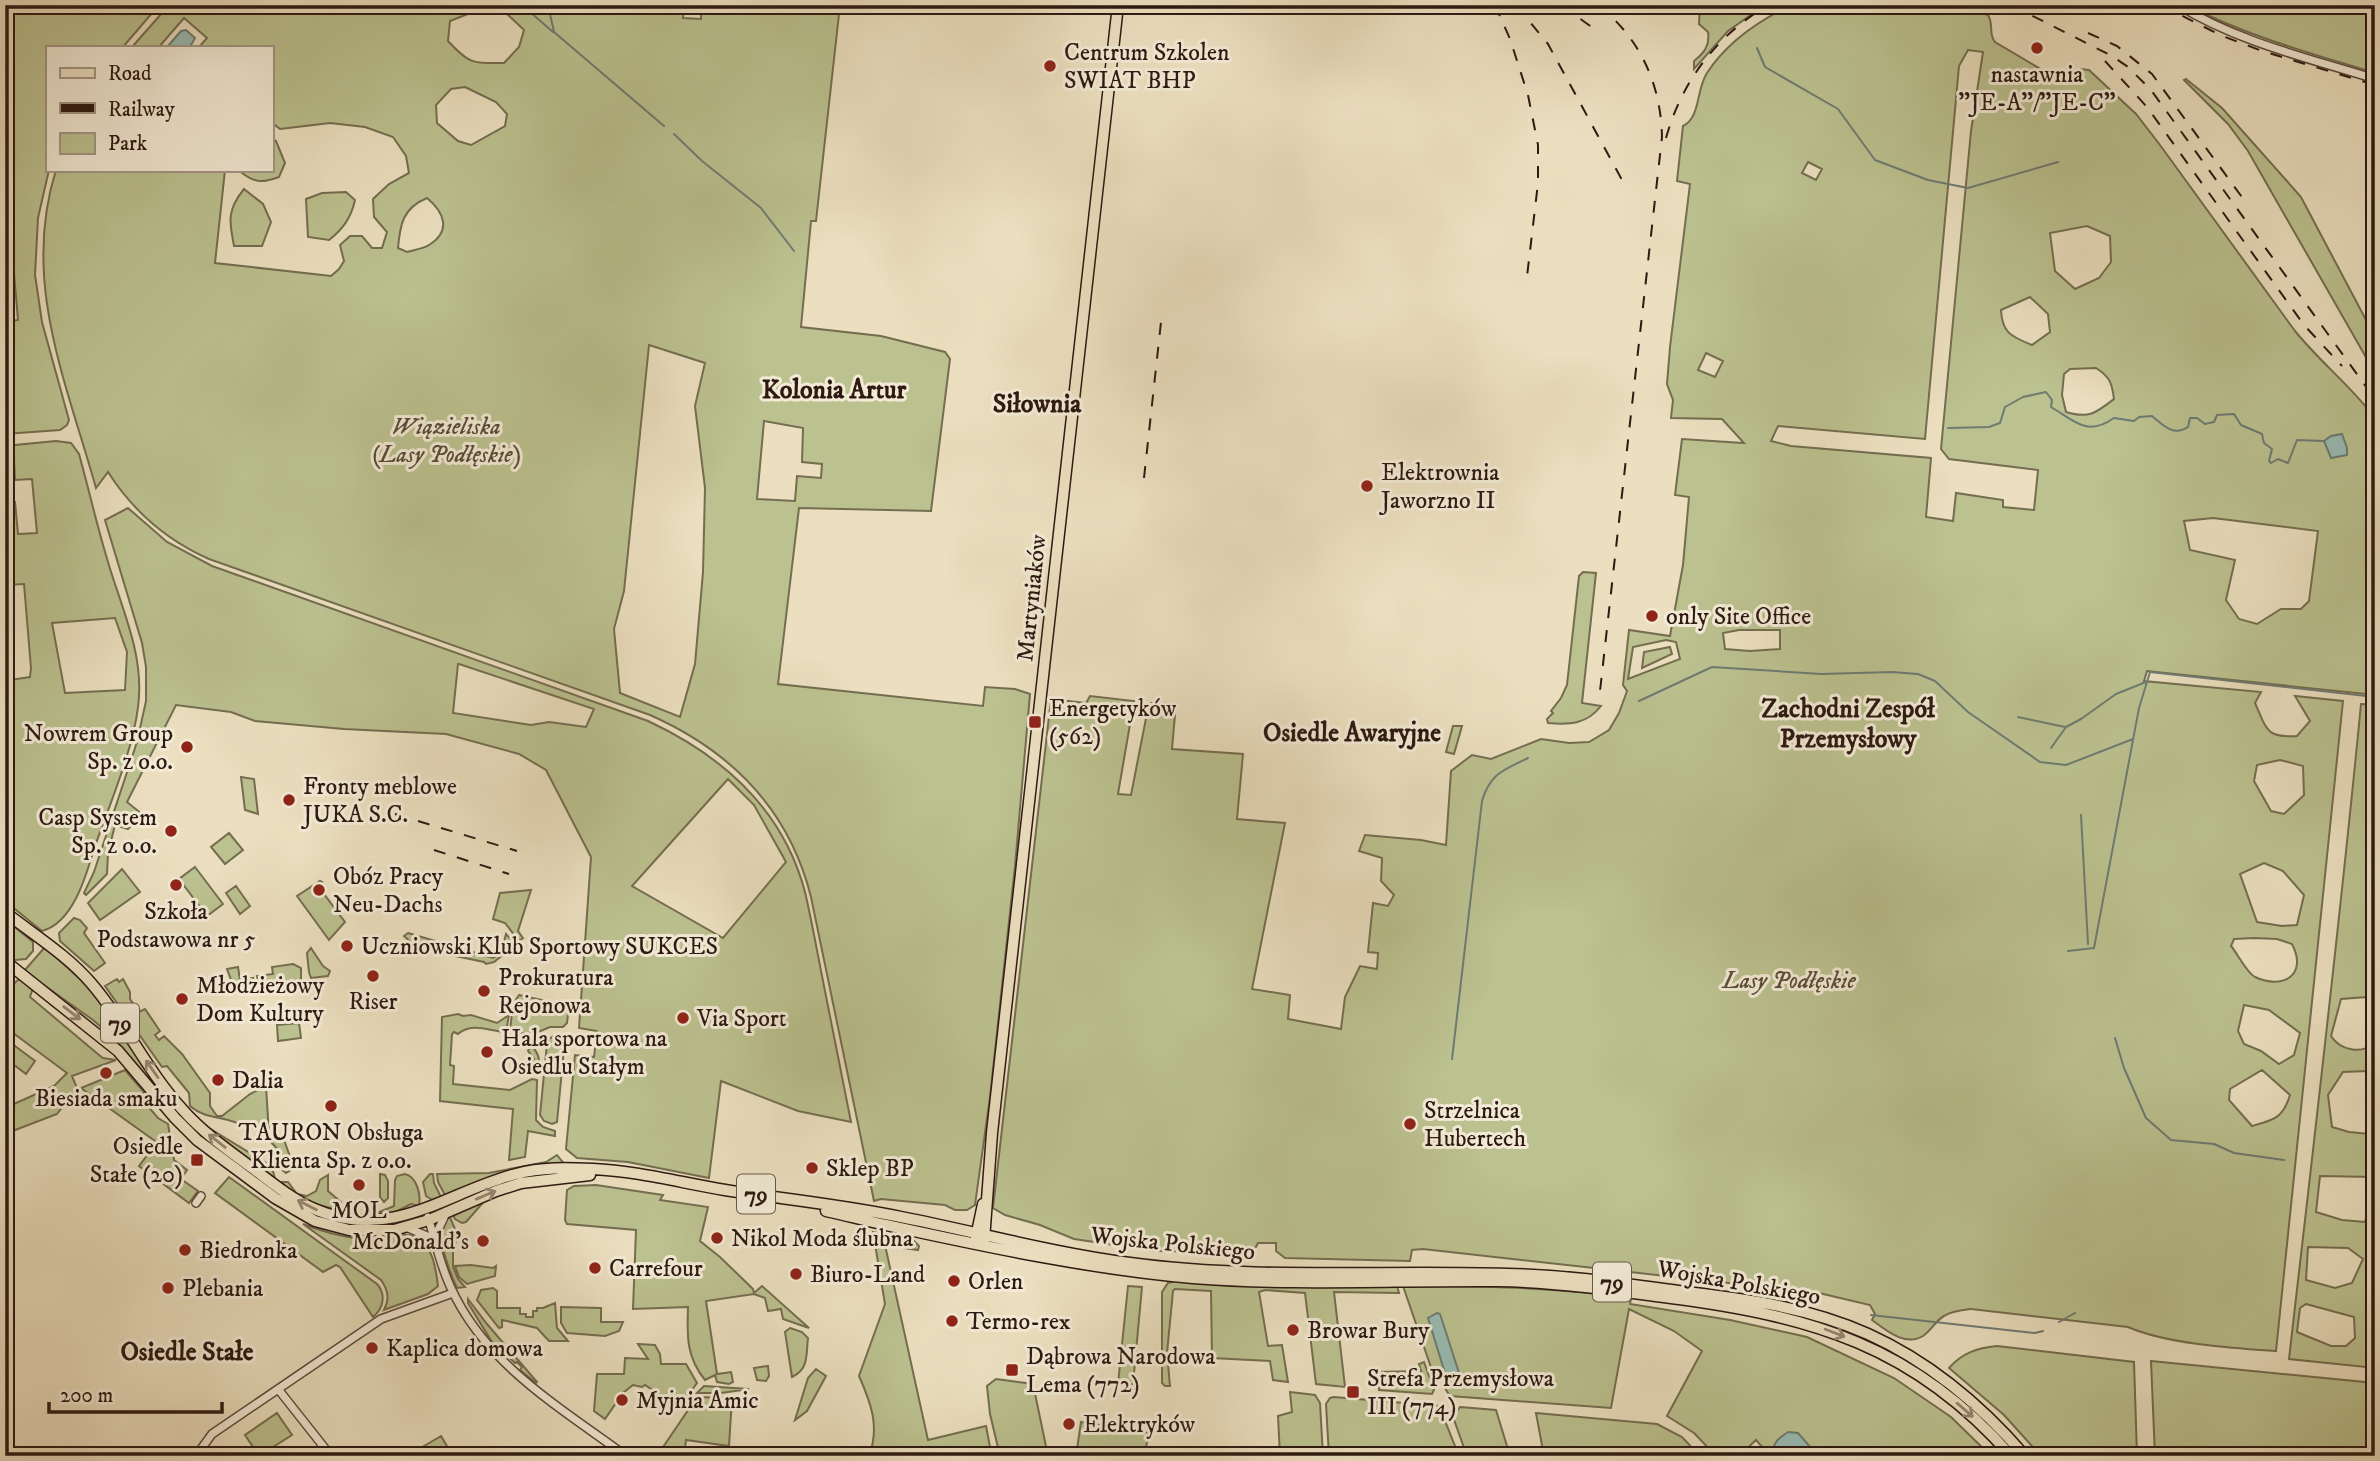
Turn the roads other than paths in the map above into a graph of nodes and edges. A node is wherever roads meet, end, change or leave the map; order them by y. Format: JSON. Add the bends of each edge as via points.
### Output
{"nodes":[{"id":1,"x":1118,"y":5,"type":"edge"},
{"id":2,"x":2178,"y":5,"type":"edge"},
{"id":3,"x":2375,"y":79,"type":"edge"},
{"id":4,"x":5,"y":912,"type":"edge"},
{"id":5,"x":5,"y":961,"type":"edge"},
{"id":6,"x":201,"y":1196,"type":"dead end"},
{"id":7,"x":196,"y":1203,"type":"dead end"},
{"id":8,"x":446,"y":1213,"type":"junction"},
{"id":9,"x":427,"y":1214,"type":"junction"},
{"id":10,"x":983,"y":1219,"type":"junction"},
{"id":11,"x":406,"y":1227,"type":"junction"},
{"id":12,"x":964,"y":1230,"type":"junction"},
{"id":13,"x":999,"y":1237,"type":"junction"},
{"id":14,"x":434,"y":1239,"type":"junction"},
{"id":15,"x":980,"y":1239,"type":"junction"},
{"id":16,"x":453,"y":1293,"type":"junction"},
{"id":17,"x":1916,"y":1366,"type":"junction"},
{"id":18,"x":278,"y":1389,"type":"junction"},
{"id":19,"x":195,"y":1456,"type":"edge"},
{"id":20,"x":331,"y":1456,"type":"edge"},
{"id":21,"x":626,"y":1456,"type":"edge"},
{"id":22,"x":2011,"y":1456,"type":"edge"},
{"id":23,"x":2025,"y":1456,"type":"edge"}],
"edges":[{"from":1,"to":10,"type":"main road","name":"Martyniaków"},
{"from":2,"to":3,"type":"street","via":[[2221,29]]},
{"from":9,"to":4,"type":"main road","number":"79","one_way":true,"via":[[353,1219],[314,1209],[285,1192],[183,1110],[93,985]]},
{"from":5,"to":11,"type":"main road","number":"79","one_way":true,"via":[[112,1046],[197,1140],[287,1207],[349,1230]]},
{"from":6,"to":7,"type":"street"},
{"from":8,"to":9,"type":"main road","name":"Wojska Polskiego","number":"79"},
{"from":8,"to":14,"type":"street"},
{"from":8,"to":15,"type":"main road","name":"Wojska Polskiego","number":"79","one_way":true,"via":[[521,1183],[601,1175]]},
{"from":9,"to":11,"type":"main road","number":"79"},
{"from":9,"to":12,"type":"main road","name":"Wojska Polskiego","number":"79","via":[[477,1187],[517,1173],[547,1168],[600,1169],[872,1211]]},
{"from":9,"to":14,"type":"street"},
{"from":10,"to":12,"type":"main road"},
{"from":10,"to":13,"type":"main road"},
{"from":10,"to":15,"type":"main road","name":"Martyniaków"},
{"from":11,"to":14,"type":"street"},
{"from":12,"to":15,"type":"main road","name":"Wojska Polskiego","number":"79"},
{"from":13,"to":15,"type":"main road","name":"Wojska Polskiego","number":"79"},
{"from":13,"to":17,"type":"main road","name":"Wojska Polskiego","number":"79","via":[[1115,1261],[1196,1270],[1523,1274],[1720,1296],[1832,1319],[1873,1336]]},
{"from":14,"to":16,"type":"street"},
{"from":15,"to":17,"type":"main road","name":"Wojska Polskiego","number":"79","one_way":true,"via":[[1104,1267],[1194,1278],[1535,1283],[1733,1306],[1823,1328]]},
{"from":16,"to":18,"type":"street","via":[[381,1319]]},
{"from":16,"to":21,"type":"street","via":[[503,1362]]},
{"from":17,"to":22,"type":"main road","number":"79","one_way":true},
{"from":17,"to":23,"type":"main road","number":"79","via":[[1978,1406]]},
{"from":18,"to":19,"type":"street","via":[[212,1434]]},
{"from":18,"to":20,"type":"street"}]}
